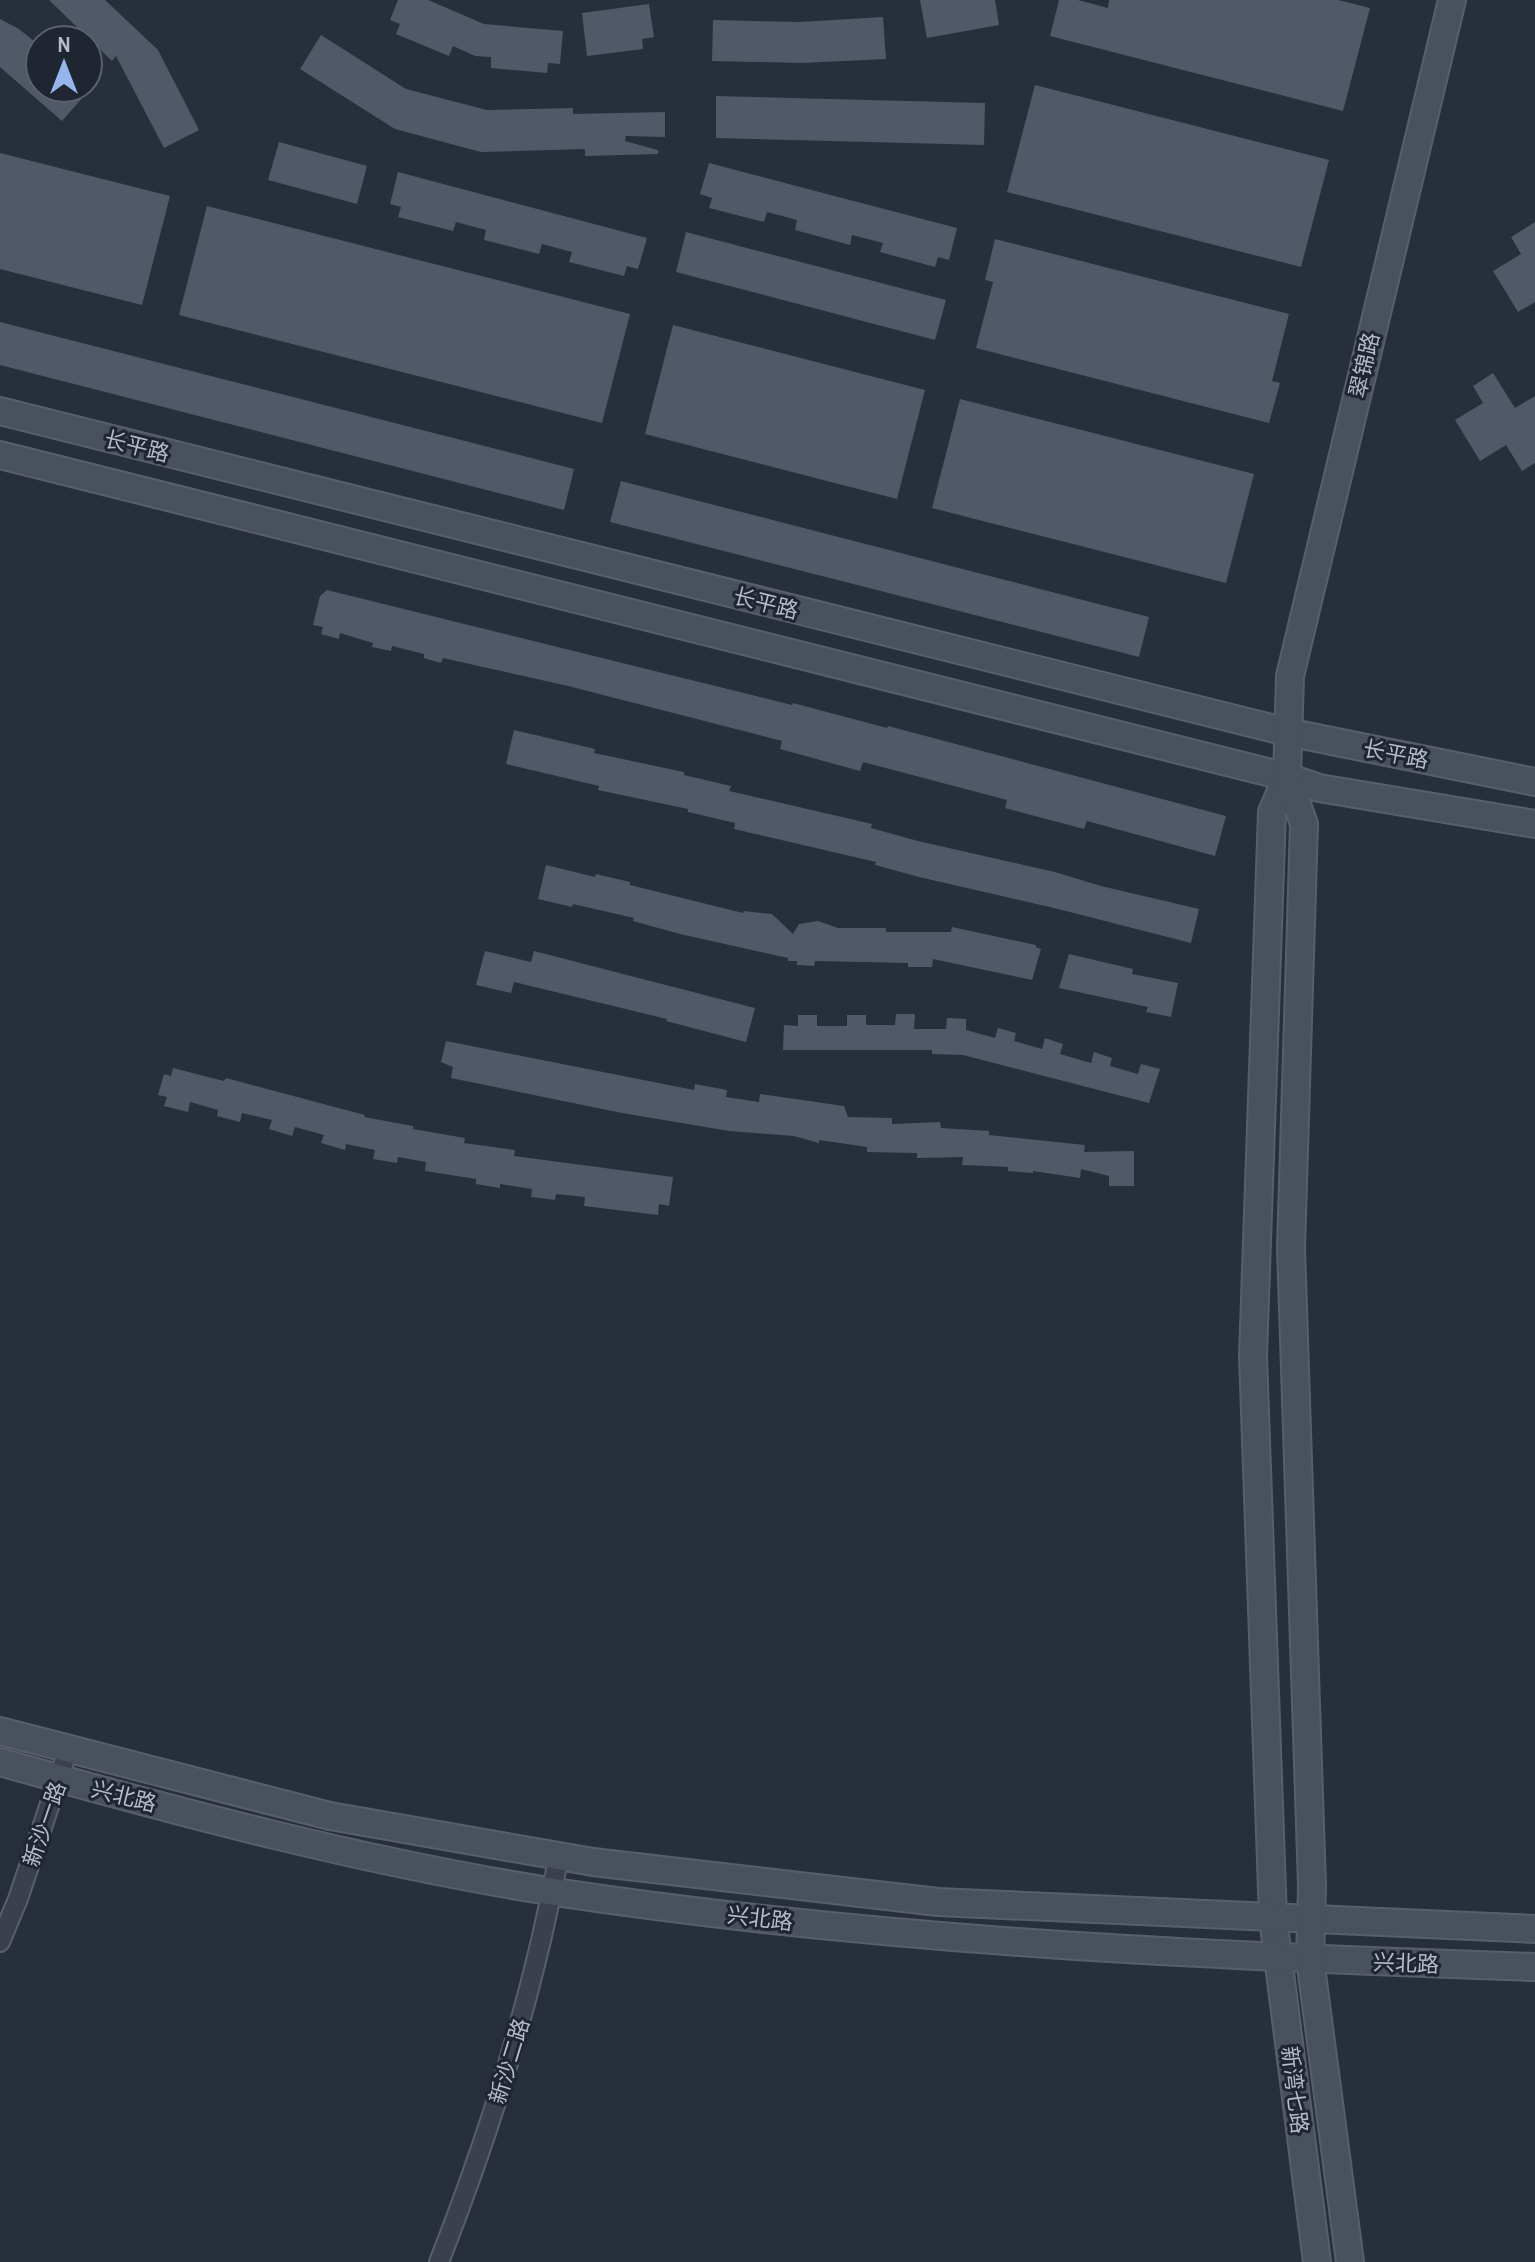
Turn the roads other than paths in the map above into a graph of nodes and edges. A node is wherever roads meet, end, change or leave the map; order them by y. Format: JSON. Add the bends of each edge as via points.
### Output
{"nodes":[{"id":1,"x":1452,"y":0,"type":"edge"},
{"id":2,"x":0,"y":411,"type":"edge"},
{"id":3,"x":0,"y":455,"type":"edge"},
{"id":4,"x":1287,"y":732,"type":"junction"},
{"id":5,"x":1287,"y":777,"type":"junction"},
{"id":6,"x":1535,"y":782,"type":"edge"},
{"id":7,"x":1535,"y":824,"type":"edge"},
{"id":8,"x":0,"y":1731,"type":"edge"},
{"id":9,"x":68,"y":1750,"type":"junction"},
{"id":10,"x":0,"y":1762,"type":"edge"},
{"id":11,"x":60,"y":1779,"type":"junction"},
{"id":12,"x":559,"y":1855,"type":"junction"},
{"id":13,"x":552,"y":1891,"type":"junction"},
{"id":14,"x":1273,"y":1918,"type":"junction"},
{"id":15,"x":1312,"y":1920,"type":"junction"},
{"id":16,"x":1535,"y":1929,"type":"edge"},
{"id":17,"x":0,"y":1942,"type":"edge"},
{"id":18,"x":1278,"y":1957,"type":"junction"},
{"id":19,"x":1310,"y":1959,"type":"junction"},
{"id":20,"x":1535,"y":1967,"type":"edge"},
{"id":21,"x":439,"y":2262,"type":"edge"},
{"id":22,"x":1317,"y":2262,"type":"edge"},
{"id":23,"x":1350,"y":2262,"type":"edge"}],
"edges":[{"from":1,"to":4,"type":"street","name":"翠锦路","via":[[1290,676]]},
{"from":2,"to":4,"type":"street","name":"长平路"},
{"from":3,"to":5,"type":"street","name":"长平路"},
{"from":4,"to":5,"type":"street","name":"翠锦路"},
{"from":4,"to":6,"type":"street","name":"长平路"},
{"from":5,"to":7,"type":"street","name":"长平路","via":[[1319,788]]},
{"from":5,"to":14,"type":"street","name":"新湾七路","via":[[1272,812],[1253,1356]]},
{"from":5,"to":15,"type":"street","name":"新湾七路","via":[[1304,824],[1291,1248]]},
{"from":8,"to":9,"type":"street","name":"兴北路"},
{"from":9,"to":11,"type":"street","name":"新沙一路"},
{"from":9,"to":12,"type":"street","name":"兴北路","via":[[330,1816]]},
{"from":10,"to":11,"type":"street","name":"兴北路"},
{"from":11,"to":13,"type":"street","name":"兴北路","via":[[332,1848]]},
{"from":11,"to":17,"type":"street","name":"新沙一路"},
{"from":12,"to":13,"type":"street","name":"新沙二路"},
{"from":12,"to":14,"type":"street","name":"兴北路","via":[[938,1902]]},
{"from":13,"to":18,"type":"street","name":"兴北路","via":[[817,1926]]},
{"from":13,"to":21,"type":"street","name":"新沙二路","via":[[520,2030],[477,2167]]},
{"from":14,"to":15,"type":"street","name":"兴北路"},
{"from":14,"to":18,"type":"street","name":"新湾七路"},
{"from":15,"to":16,"type":"street","name":"兴北路"},
{"from":15,"to":19,"type":"street","name":"新湾七路"},
{"from":18,"to":19,"type":"street","name":"兴北路"},
{"from":18,"to":22,"type":"street","name":"新湾七路"},
{"from":19,"to":20,"type":"street","name":"兴北路"},
{"from":19,"to":23,"type":"street","name":"新湾七路"}]}
